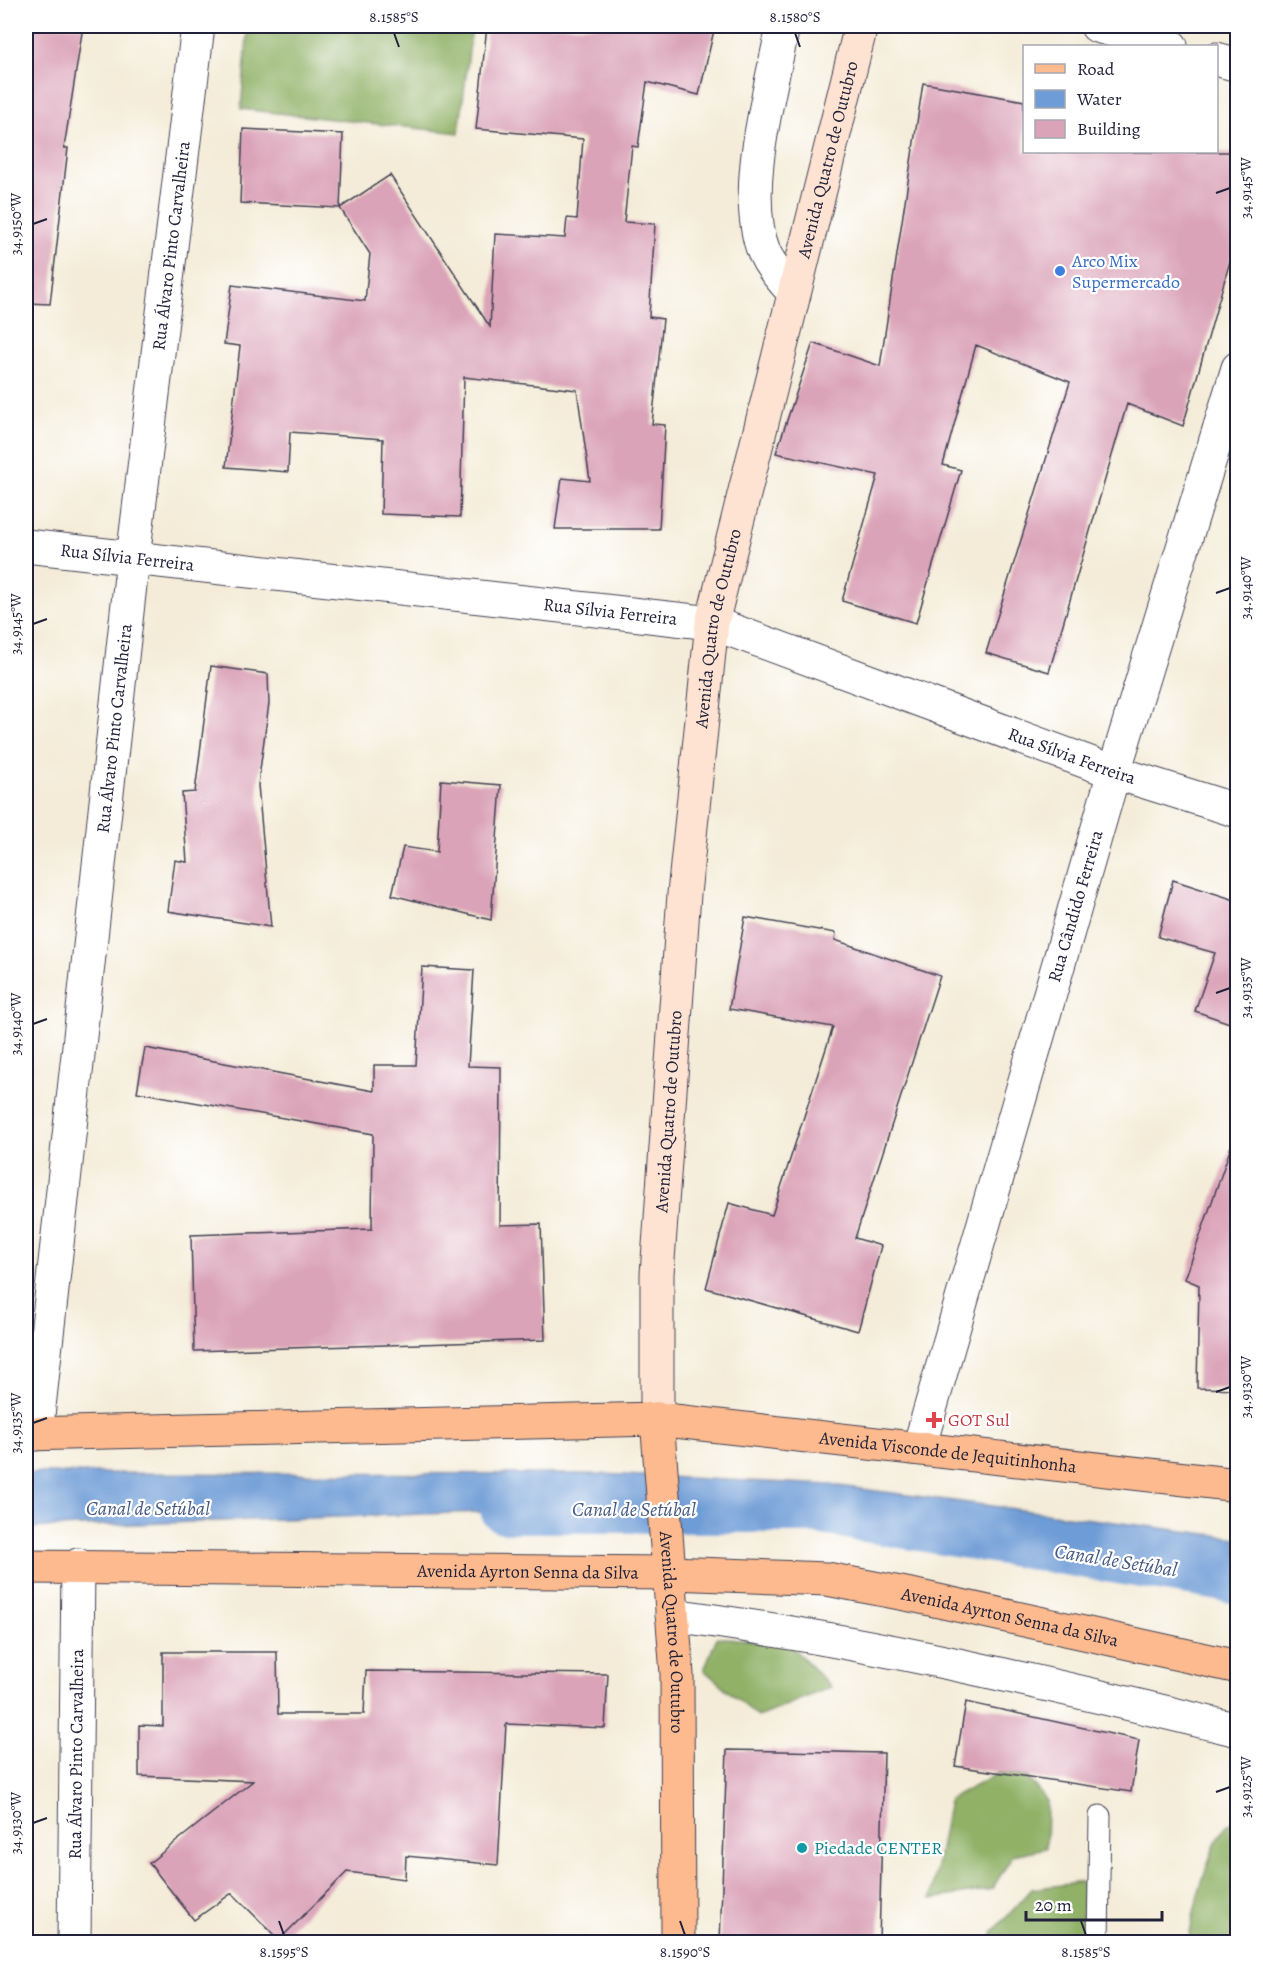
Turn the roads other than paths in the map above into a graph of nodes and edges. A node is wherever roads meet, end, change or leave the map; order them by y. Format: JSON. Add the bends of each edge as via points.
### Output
{"nodes":[{"id":1,"x":198,"y":26,"type":"edge"},
{"id":2,"x":783,"y":26,"type":"edge"},
{"id":3,"x":861,"y":26,"type":"edge"},
{"id":4,"x":1097,"y":26,"type":"edge"},
{"id":5,"x":1167,"y":45,"type":"edge"},
{"id":6,"x":1218,"y":60,"type":"edge"},
{"id":7,"x":1238,"y":65,"type":"edge"},
{"id":8,"x":794,"y":292,"type":"junction"},
{"id":9,"x":1238,"y":368,"type":"edge"},
{"id":10,"x":26,"y":546,"type":"edge"},
{"id":11,"x":133,"y":558,"type":"junction"},
{"id":12,"x":712,"y":623,"type":"junction"},
{"id":13,"x":1114,"y":772,"type":"junction"},
{"id":14,"x":1238,"y":811,"type":"edge"},
{"id":15,"x":657,"y":1419,"type":"junction"},
{"id":16,"x":31,"y":1434,"type":"edge"},
{"id":17,"x":920,"y":1448,"type":"junction"},
{"id":18,"x":1238,"y":1485,"type":"edge"},
{"id":19,"x":78,"y":1565,"type":"junction"},
{"id":20,"x":26,"y":1567,"type":"edge"},
{"id":21,"x":670,"y":1574,"type":"junction"},
{"id":22,"x":672,"y":1615,"type":"junction"},
{"id":23,"x":1238,"y":1667,"type":"edge"},
{"id":24,"x":1238,"y":1730,"type":"edge"},
{"id":25,"x":1100,"y":1816,"type":"dead end"},
{"id":26,"x":74,"y":1942,"type":"edge"},
{"id":27,"x":678,"y":1942,"type":"edge"},
{"id":28,"x":1098,"y":1942,"type":"edge"}],
"edges":[{"from":1,"to":11,"type":"street","name":"Rua Álvaro Pinto Carvalheira"},
{"from":2,"to":8,"type":"street","name":"Avenida Quatro de Outubro","via":[[754,183],[755,213],[764,252],[774,271]]},
{"from":3,"to":8,"type":"main road","name":"Avenida Quatro de Outubro"},
{"from":4,"to":5,"type":"street"},
{"from":6,"to":7,"type":"street"},
{"from":8,"to":12,"type":"main road","name":"Avenida Quatro de Outubro"},
{"from":9,"to":13,"type":"street","name":"Rua Cândido Ferreira"},
{"from":10,"to":11,"type":"street","name":"Rua Sílvia Ferreira"},
{"from":11,"to":12,"type":"street","name":"Rua Sílvia Ferreira"},
{"from":11,"to":16,"type":"street","name":"Rua Álvaro Pinto Carvalheira"},
{"from":12,"to":13,"type":"street","name":"Rua Sílvia Ferreira"},
{"from":12,"to":15,"type":"main road","name":"Avenida Quatro de Outubro","via":[[684,894],[657,1274]]},
{"from":13,"to":14,"type":"street","name":"Rua Sílvia Ferreira"},
{"from":13,"to":17,"type":"street","name":"Rua Cândido Ferreira"},
{"from":15,"to":16,"type":"main road"},
{"from":15,"to":17,"type":"main road","name":"Avenida Visconde de Jequitinhonha"},
{"from":15,"to":21,"type":"main road","name":"Avenida Quatro de Outubro"},
{"from":17,"to":18,"type":"main road","name":"Avenida Visconde de Jequitinhonha"},
{"from":19,"to":20,"type":"main road","name":"Avenida Ayrton Senna da Silva"},
{"from":19,"to":21,"type":"main road","name":"Avenida Ayrton Senna da Silva"},
{"from":19,"to":26,"type":"street","name":"Rua Álvaro Pinto Carvalheira"},
{"from":21,"to":22,"type":"main road","name":"Avenida Quatro de Outubro"},
{"from":21,"to":23,"type":"main road","name":"Avenida Ayrton Senna da Silva","via":[[827,1580]]},
{"from":22,"to":24,"type":"street","via":[[747,1624],[1065,1687]]},
{"from":22,"to":27,"type":"main road","name":"Avenida Quatro de Outubro","via":[[677,1674]]},
{"from":25,"to":28,"type":"lane"}]}
